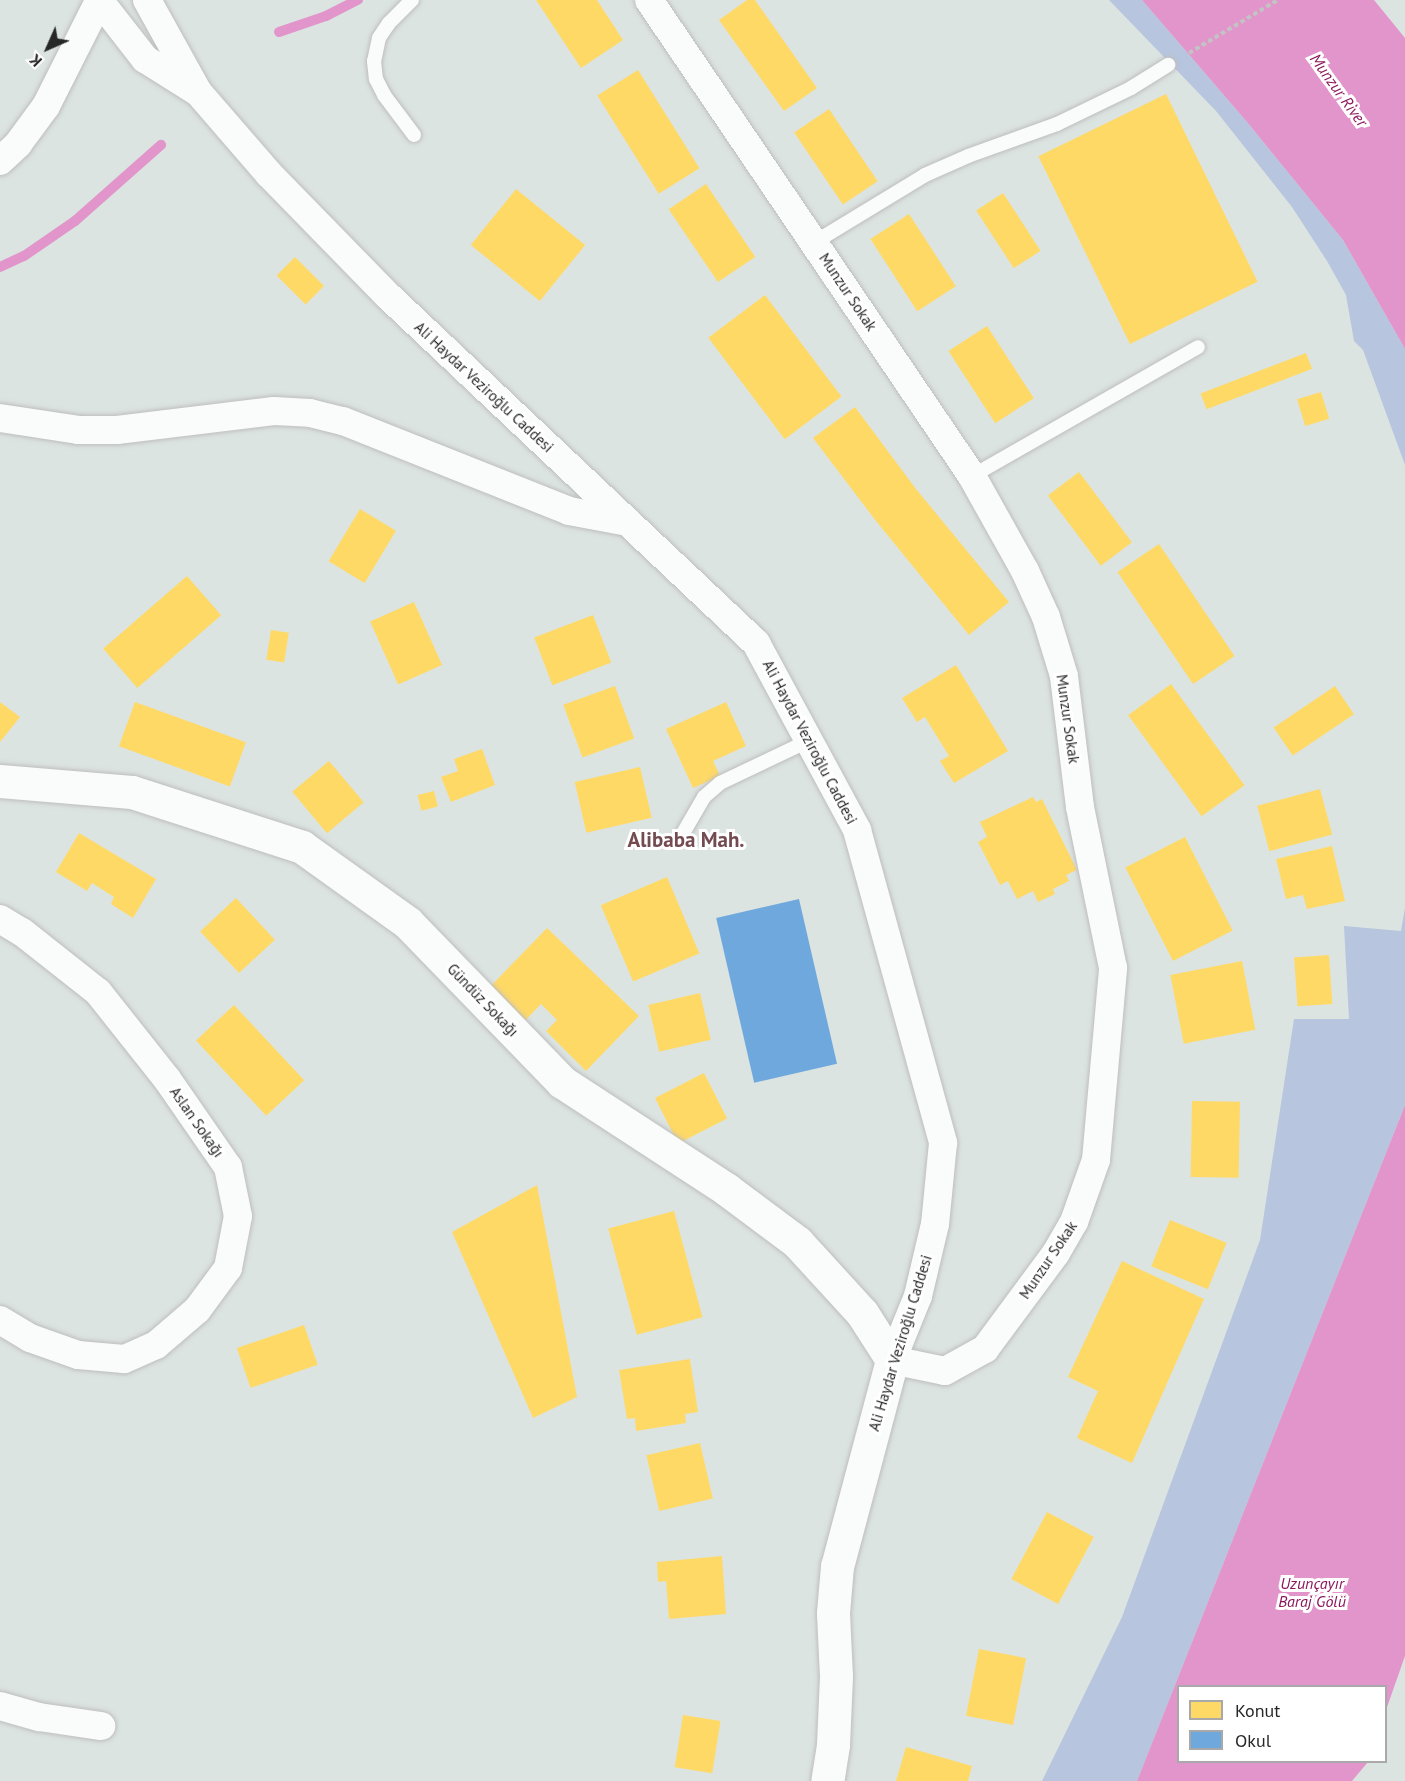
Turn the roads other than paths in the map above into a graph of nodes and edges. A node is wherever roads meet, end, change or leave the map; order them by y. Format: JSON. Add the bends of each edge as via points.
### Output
{"nodes":[{"id":1,"x":147,"y":0,"type":"edge"},
{"id":2,"x":412,"y":0,"type":"edge"},
{"id":3,"x":649,"y":0,"type":"edge"},
{"id":4,"x":99,"y":1,"type":"edge"},
{"id":5,"x":1168,"y":65,"type":"road end"},
{"id":6,"x":198,"y":92,"type":"junction"},
{"id":7,"x":414,"y":135,"type":"dead end"},
{"id":8,"x":0,"y":161,"type":"edge"},
{"id":9,"x":815,"y":242,"type":"junction"},
{"id":10,"x":1198,"y":347,"type":"dead end"},
{"id":11,"x":0,"y":418,"type":"edge"},
{"id":12,"x":972,"y":476,"type":"junction"},
{"id":13,"x":628,"y":522,"type":"junction"},
{"id":14,"x":810,"y":740,"type":"junction"},
{"id":15,"x":0,"y":781,"type":"edge"},
{"id":16,"x":682,"y":835,"type":"dead end"},
{"id":17,"x":0,"y":919,"type":"edge"},
{"id":18,"x":0,"y":1320,"type":"edge"},
{"id":19,"x":892,"y":1360,"type":"junction"},
{"id":20,"x":0,"y":1706,"type":"edge"},
{"id":21,"x":101,"y":1726,"type":"dead end"},
{"id":22,"x":827,"y":1781,"type":"edge"}],
"edges":[{"from":1,"to":6,"type":"street"},
{"from":2,"to":7,"type":"lane","via":[[379,38],[374,61],[376,80],[384,95]]},
{"from":3,"to":9,"type":"street","name":"Munzur Sokak"},
{"from":4,"to":6,"type":"street","via":[[145,59]]},
{"from":4,"to":8,"type":"street","via":[[46,106]]},
{"from":5,"to":9,"type":"lane","via":[[1057,124],[925,175]]},
{"from":6,"to":13,"type":"street","name":"Ali Haydar Veziroğlu Caddesi","via":[[269,174],[386,294]]},
{"from":9,"to":12,"type":"street","name":"Munzur Sokak"},
{"from":10,"to":12,"type":"lane"},
{"from":11,"to":13,"type":"street","via":[[78,430],[117,430],[274,411],[310,413],[343,421],[569,511]]},
{"from":12,"to":19,"type":"street","name":"Munzur Sokak","via":[[1025,571],[1042,608],[1064,676],[1080,807],[1113,968],[1096,1160],[1074,1222],[1056,1253],[985,1349],[945,1371]]},
{"from":13,"to":14,"type":"street","name":"Ali Haydar Veziroğlu Caddesi","via":[[756,643]]},
{"from":14,"to":16,"type":"lane","via":[[720,783],[704,797]]},
{"from":14,"to":19,"type":"street","name":"Ali Haydar Veziroğlu Caddesi","via":[[857,830],[943,1143],[935,1224],[918,1296]]},
{"from":15,"to":19,"type":"main road","name":"Gündüz Sokağı","via":[[132,792],[302,847],[408,923],[562,1082],[726,1189],[797,1242],[862,1313]]},
{"from":17,"to":18,"type":"street","name":"Aslan Sokağı","via":[[98,992],[167,1079],[228,1167],[238,1216],[228,1268],[197,1310],[156,1345],[124,1359],[78,1355],[30,1338]]},
{"from":19,"to":22,"type":"main road","name":"Ali Haydar Veziroğlu Caddesi","via":[[837,1566],[833,1613],[834,1733]]},
{"from":20,"to":21,"type":"street","via":[[39,1717]]}]}
